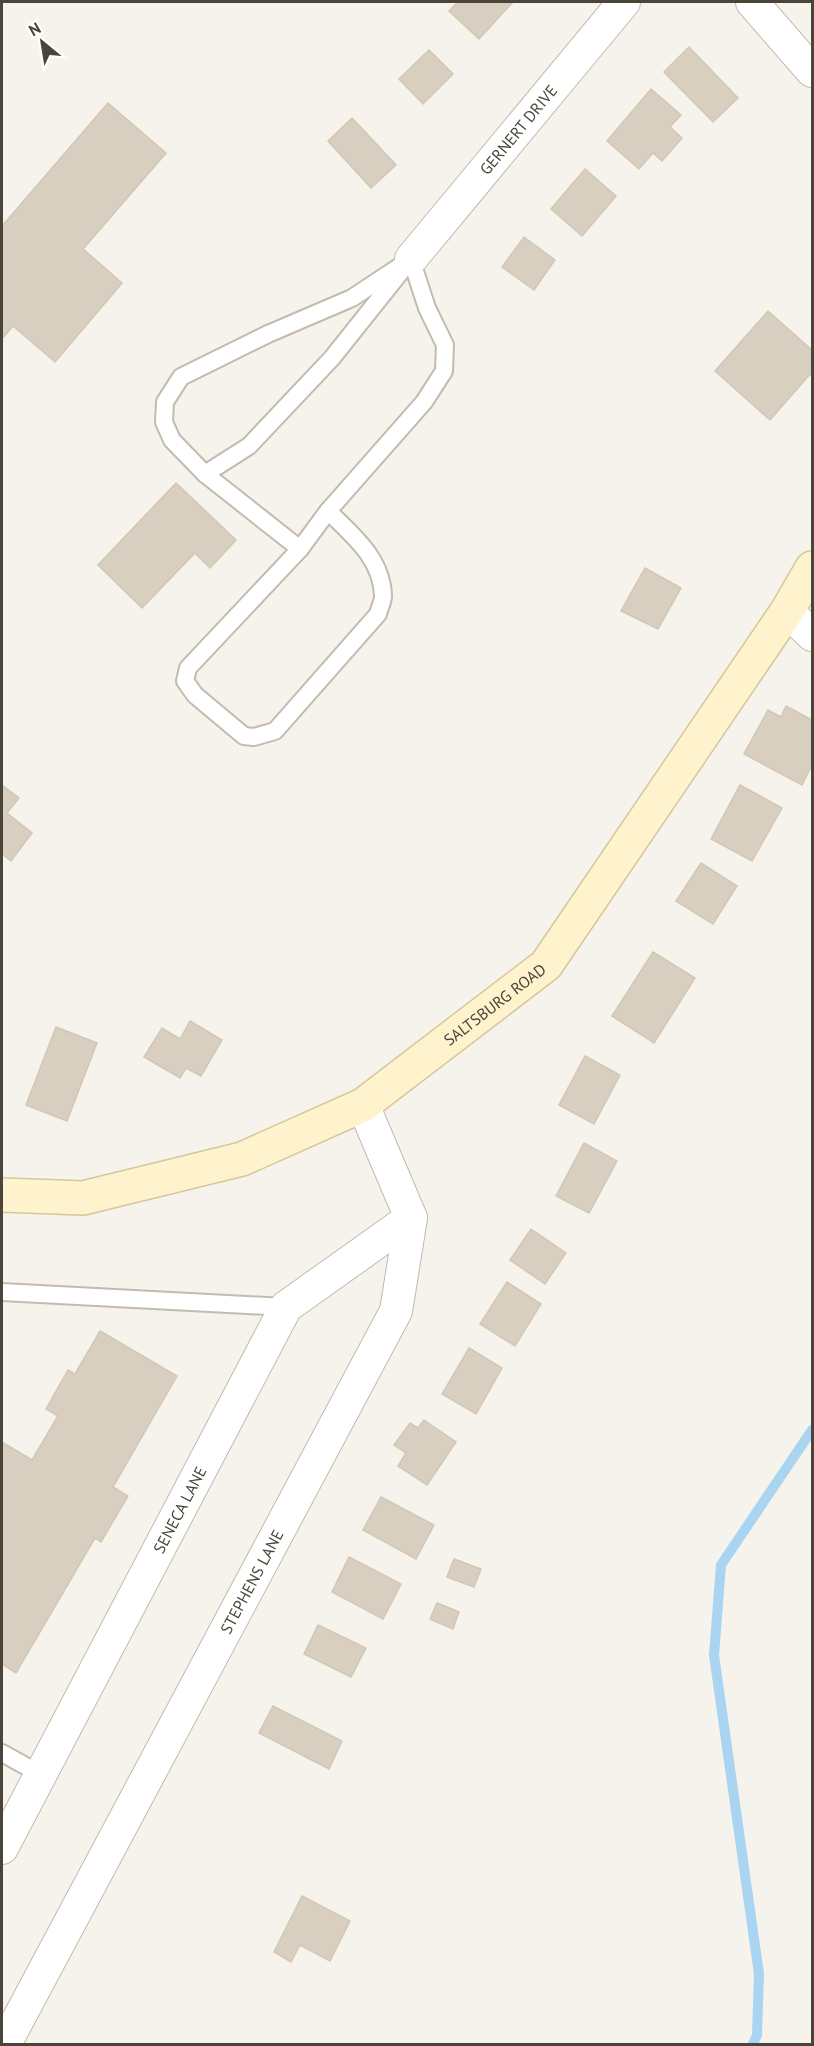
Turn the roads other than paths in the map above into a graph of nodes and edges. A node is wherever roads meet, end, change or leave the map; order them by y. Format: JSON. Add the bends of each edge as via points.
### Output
{"nodes":[{"id":1,"x":624,"y":2,"type":"edge"},
{"id":2,"x":752,"y":2,"type":"edge"},
{"id":3,"x":813,"y":71,"type":"edge"},
{"id":4,"x":411,"y":259,"type":"junction"},
{"id":5,"x":205,"y":474,"type":"junction"},
{"id":6,"x":328,"y":511,"type":"junction"},
{"id":7,"x":300,"y":549,"type":"junction"},
{"id":8,"x":813,"y":568,"type":"edge"},
{"id":9,"x":787,"y":611,"type":"junction"},
{"id":10,"x":813,"y":635,"type":"edge"},
{"id":11,"x":363,"y":1105,"type":"junction"},
{"id":12,"x":2,"y":1195,"type":"edge"},
{"id":13,"x":411,"y":1218,"type":"junction"},
{"id":14,"x":2,"y":1292,"type":"edge"},
{"id":15,"x":286,"y":1307,"type":"junction"},
{"id":16,"x":2,"y":1753,"type":"edge"},
{"id":17,"x":40,"y":1774,"type":"junction"},
{"id":18,"x":2,"y":1848,"type":"edge"},
{"id":19,"x":5,"y":2044,"type":"edge"}],
"edges":[{"from":1,"to":4,"type":"street","name":"GERNERT DRIVE"},
{"from":2,"to":3,"type":"street"},
{"from":4,"to":5,"type":"lane","via":[[332,358],[249,446]]},
{"from":4,"to":5,"type":"lane","via":[[352,298],[268,333],[181,377],[165,402],[164,422],[172,440]]},
{"from":4,"to":6,"type":"lane","via":[[427,308],[445,345],[444,371],[424,402]]},
{"from":5,"to":7,"type":"lane"},
{"from":6,"to":7,"type":"lane"},
{"from":6,"to":7,"type":"lane","via":[[365,548],[377,568],[383,597],[378,614],[275,731],[244,736],[195,695],[185,681],[188,668]]},
{"from":8,"to":9,"type":"main road","name":"SALTSBURG ROAD"},
{"from":9,"to":10,"type":"street"},
{"from":9,"to":11,"type":"main road","name":"SALTSBURG ROAD","via":[[546,965]]},
{"from":11,"to":12,"type":"main road","name":"SALTSBURG ROAD","via":[[231,1162],[83,1198]]},
{"from":11,"to":13,"type":"street"},
{"from":13,"to":15,"type":"street","name":"SENECA LANE"},
{"from":13,"to":19,"type":"street","name":"STEPHENS LANE","via":[[396,1311]]},
{"from":14,"to":15,"type":"lane"},
{"from":15,"to":17,"type":"street","name":"SENECA LANE"},
{"from":16,"to":17,"type":"lane"},
{"from":17,"to":18,"type":"street","name":"SENECA LANE"}]}
